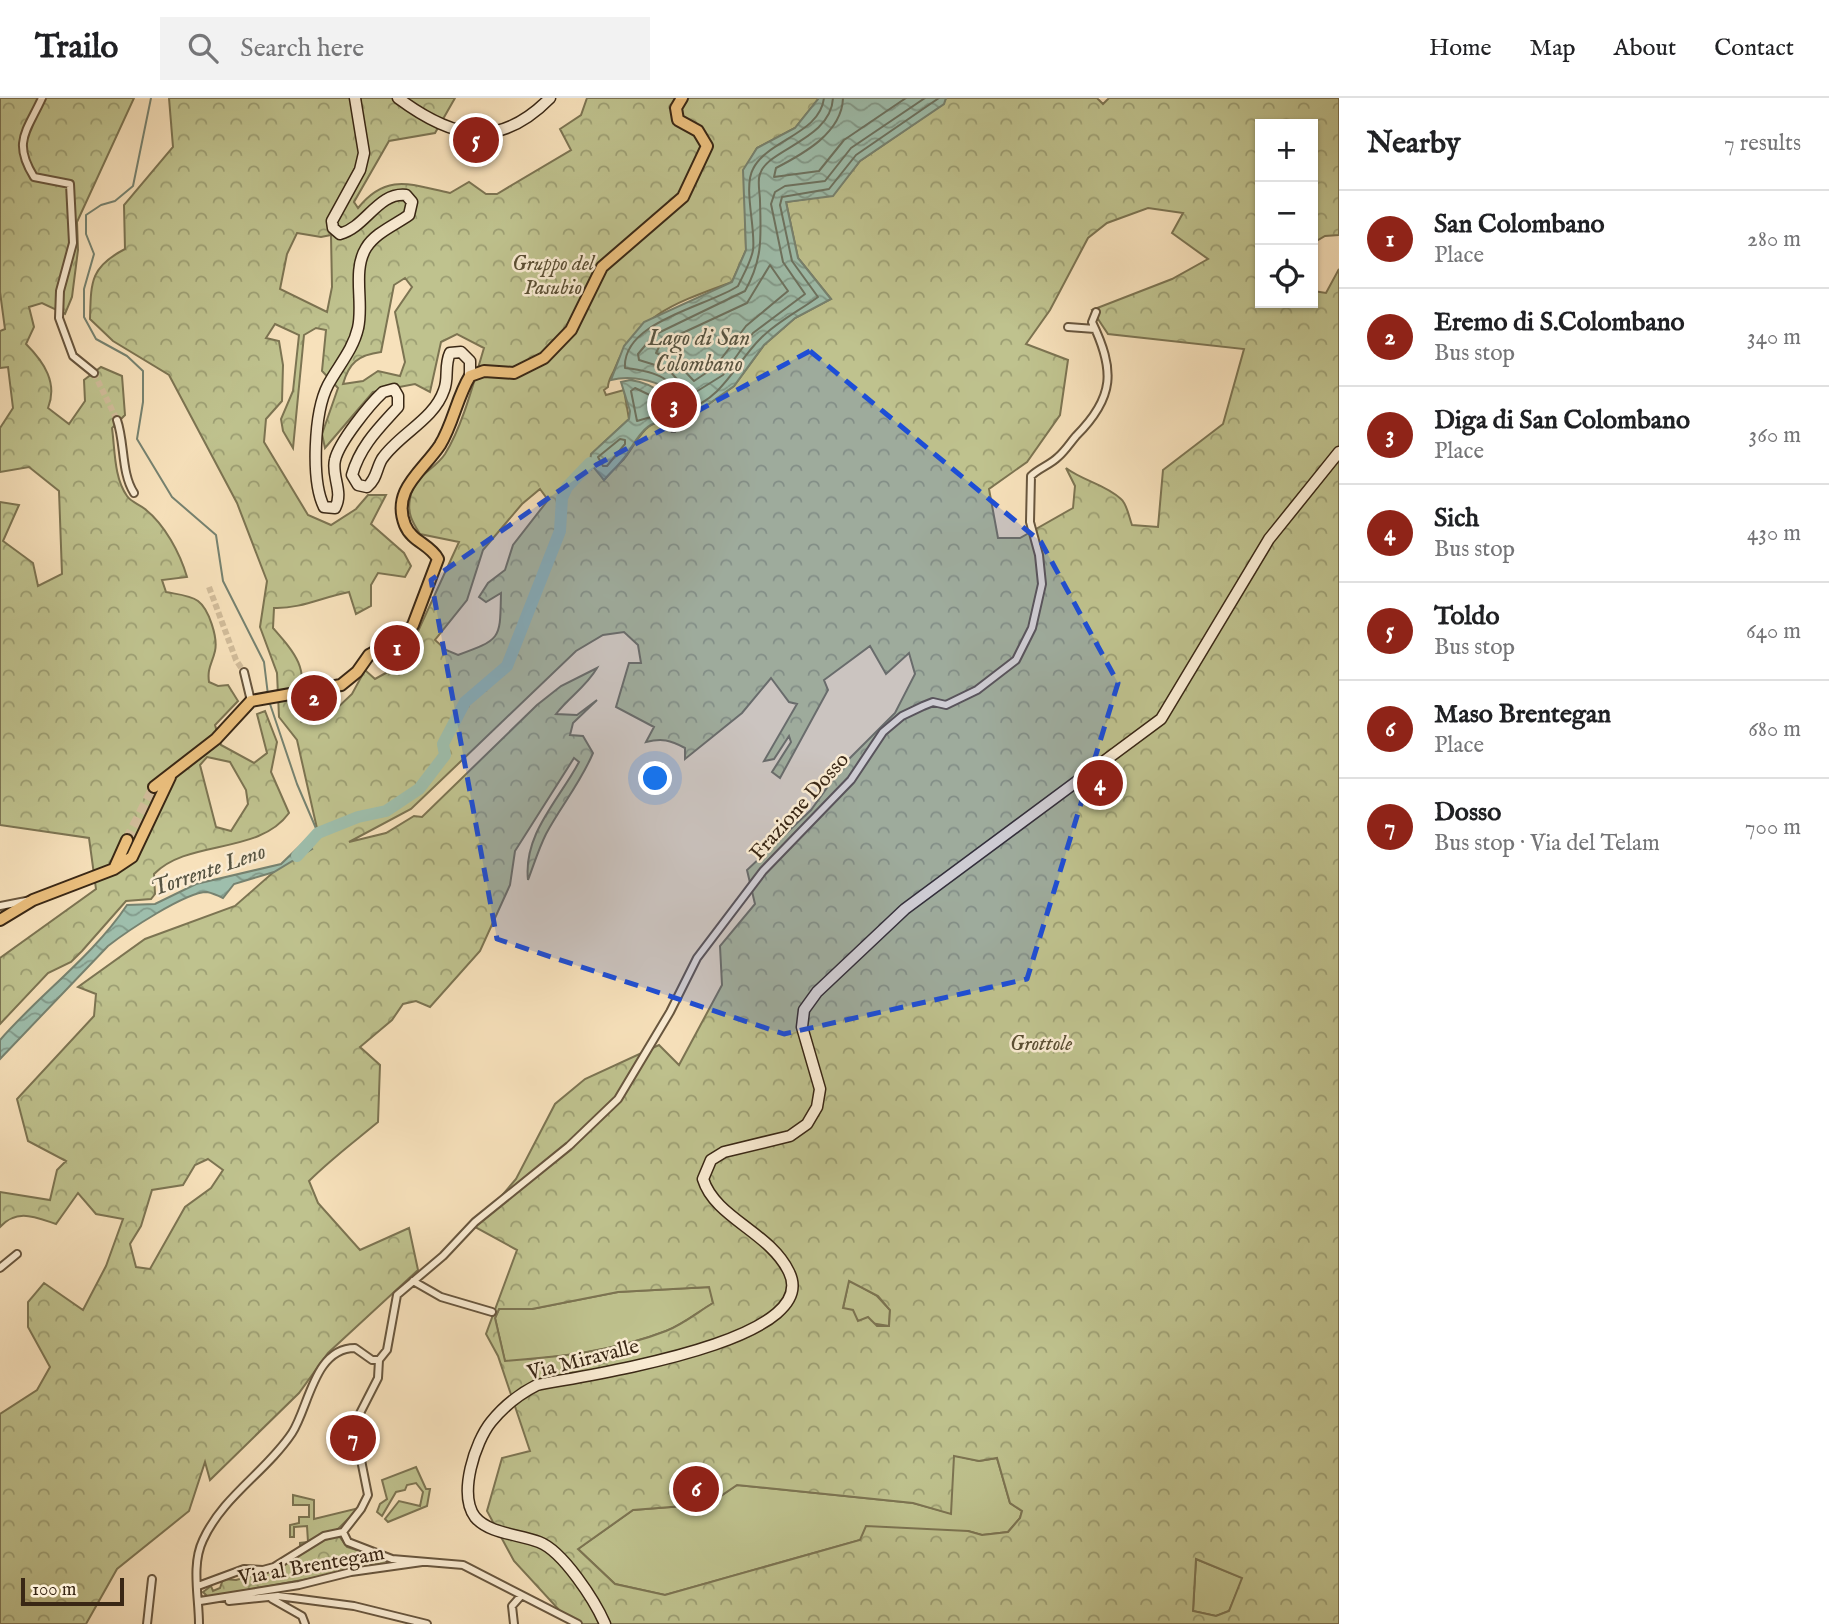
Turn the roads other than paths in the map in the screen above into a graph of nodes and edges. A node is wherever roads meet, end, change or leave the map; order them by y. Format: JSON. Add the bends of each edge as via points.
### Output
{"nodes":[{"id":1,"x":42,"y":98,"type":"edge"},
{"id":2,"x":355,"y":98,"type":"edge"},
{"id":3,"x":398,"y":98,"type":"edge"},
{"id":4,"x":550,"y":98,"type":"edge"},
{"id":5,"x":682,"y":98,"type":"edge"},
{"id":6,"x":1096,"y":312,"type":"dead end"},
{"id":7,"x":1068,"y":327,"type":"dead end"},
{"id":8,"x":1096,"y":329,"type":"junction"},
{"id":9,"x":94,"y":373,"type":"tunnel mouth"},
{"id":10,"x":471,"y":376,"type":"junction"},
{"id":11,"x":117,"y":420,"type":"tunnel mouth"},
{"id":12,"x":1339,"y":452,"type":"edge"},
{"id":13,"x":134,"y":494,"type":"dead end"},
{"id":14,"x":244,"y":672,"type":"tunnel mouth"},
{"id":15,"x":254,"y":701,"type":"junction"},
{"id":16,"x":172,"y":774,"type":"junction"},
{"id":17,"x":154,"y":787,"type":"tunnel mouth"},
{"id":18,"x":128,"y":840,"type":"tunnel mouth"},
{"id":19,"x":114,"y":869,"type":"junction"},
{"id":20,"x":2,"y":914,"type":"edge"},
{"id":21,"x":17,"y":1254,"type":"dead end"},
{"id":22,"x":0,"y":1268,"type":"edge"},
{"id":23,"x":415,"y":1280,"type":"junction"},
{"id":24,"x":492,"y":1312,"type":"dead end"},
{"id":25,"x":379,"y":1360,"type":"junction"},
{"id":26,"x":343,"y":1532,"type":"junction"},
{"id":27,"x":426,"y":1560,"type":"junction"},
{"id":28,"x":152,"y":1579,"type":"dead end"},
{"id":29,"x":198,"y":1586,"type":"junction"},
{"id":30,"x":520,"y":1597,"type":"junction"},
{"id":31,"x":266,"y":1598,"type":"junction"},
{"id":32,"x":214,"y":1600,"type":"junction"},
{"id":33,"x":200,"y":1601,"type":"junction"},
{"id":34,"x":147,"y":1624,"type":"edge"},
{"id":35,"x":199,"y":1624,"type":"edge"},
{"id":36,"x":305,"y":1624,"type":"edge"},
{"id":37,"x":427,"y":1624,"type":"edge"},
{"id":38,"x":514,"y":1624,"type":"edge"},
{"id":39,"x":578,"y":1624,"type":"edge"},
{"id":40,"x":605,"y":1624,"type":"edge"}],
"edges":[{"from":1,"to":9,"type":"street","via":[[21,142],[34,177],[70,184],[73,243],[58,318],[73,356]]},
{"from":2,"to":10,"type":"street","via":[[364,153],[360,170],[332,221],[333,228],[346,233],[395,194],[406,195],[412,202],[409,215],[365,249],[359,327],[319,411],[319,497],[324,507],[335,508],[340,500],[334,461],[342,442],[383,392],[394,390],[398,407],[356,460],[352,475],[358,485],[375,481],[381,461],[436,405],[445,389],[450,353],[461,352],[470,361]]},
{"from":3,"to":4,"type":"street","via":[[448,126],[480,134],[509,129],[531,117]]},
{"from":5,"to":10,"type":"main road","via":[[676,108],[678,120],[698,131],[707,146],[684,197],[602,267],[576,321],[544,358],[514,373],[484,371]]},
{"from":6,"to":8,"type":"street","name":"Frazione Dosso","via":[[1092,322]]},
{"from":7,"to":8,"type":"street"},
{"from":8,"to":23,"type":"street","name":"Frazione Dosso","via":[[1108,364],[1099,408],[1060,456],[1031,476],[1030,522],[1042,584],[1032,628],[1016,660],[977,690],[946,705],[933,702],[923,706],[883,732],[851,780],[763,871],[697,958],[618,1099]]},
{"from":10,"to":15,"type":"main road","via":[[440,444],[405,491],[402,512],[406,528],[415,540],[433,549],[438,559],[413,625],[404,636],[369,655],[341,685]]},
{"from":11,"to":13,"type":"street"},
{"from":12,"to":40,"type":"street","name":"Via Miravalle","via":[[1269,539],[1161,719],[905,909],[825,984],[804,1010],[802,1027],[820,1089],[813,1115],[790,1136],[724,1152],[710,1160],[703,1179],[713,1199],[763,1238],[788,1269],[791,1296],[783,1307],[719,1345],[537,1385],[507,1405],[483,1436],[466,1490],[475,1517],[493,1529],[551,1548]]},
{"from":14,"to":15,"type":"street"},
{"from":15,"to":16,"type":"main road"},
{"from":16,"to":17,"type":"main road"},
{"from":16,"to":19,"type":"main road","via":[[132,857]]},
{"from":18,"to":19,"type":"main road"},
{"from":19,"to":20,"type":"main road"},
{"from":21,"to":22,"type":"street"},
{"from":23,"to":24,"type":"street","via":[[442,1297]]},
{"from":23,"to":25,"type":"street","via":[[397,1295],[387,1350]]},
{"from":25,"to":26,"type":"street","via":[[378,1378],[354,1427],[368,1495]]},
{"from":25,"to":29,"type":"street","via":[[349,1348],[324,1364],[292,1433],[208,1531],[197,1559]]},
{"from":26,"to":27,"type":"street","name":"Via al Brentegam","via":[[348,1542],[392,1559]]},
{"from":26,"to":29,"type":"street","via":[[324,1536],[274,1567],[243,1569]]},
{"from":27,"to":30,"type":"street","name":"Via al Brentegam","via":[[463,1565]]},
{"from":27,"to":32,"type":"street","name":"Via al Brentegam"},
{"from":28,"to":34,"type":"street"},
{"from":29,"to":33,"type":"street"},
{"from":30,"to":38,"type":"street","via":[[512,1606]]},
{"from":30,"to":39,"type":"street","name":"Via al Brentegam"},
{"from":31,"to":32,"type":"street"},
{"from":31,"to":36,"type":"street","via":[[291,1608]]},
{"from":31,"to":37,"type":"street","via":[[354,1606]]},
{"from":32,"to":33,"type":"street","name":"Via al Brentegam"},
{"from":33,"to":35,"type":"street"}]}
